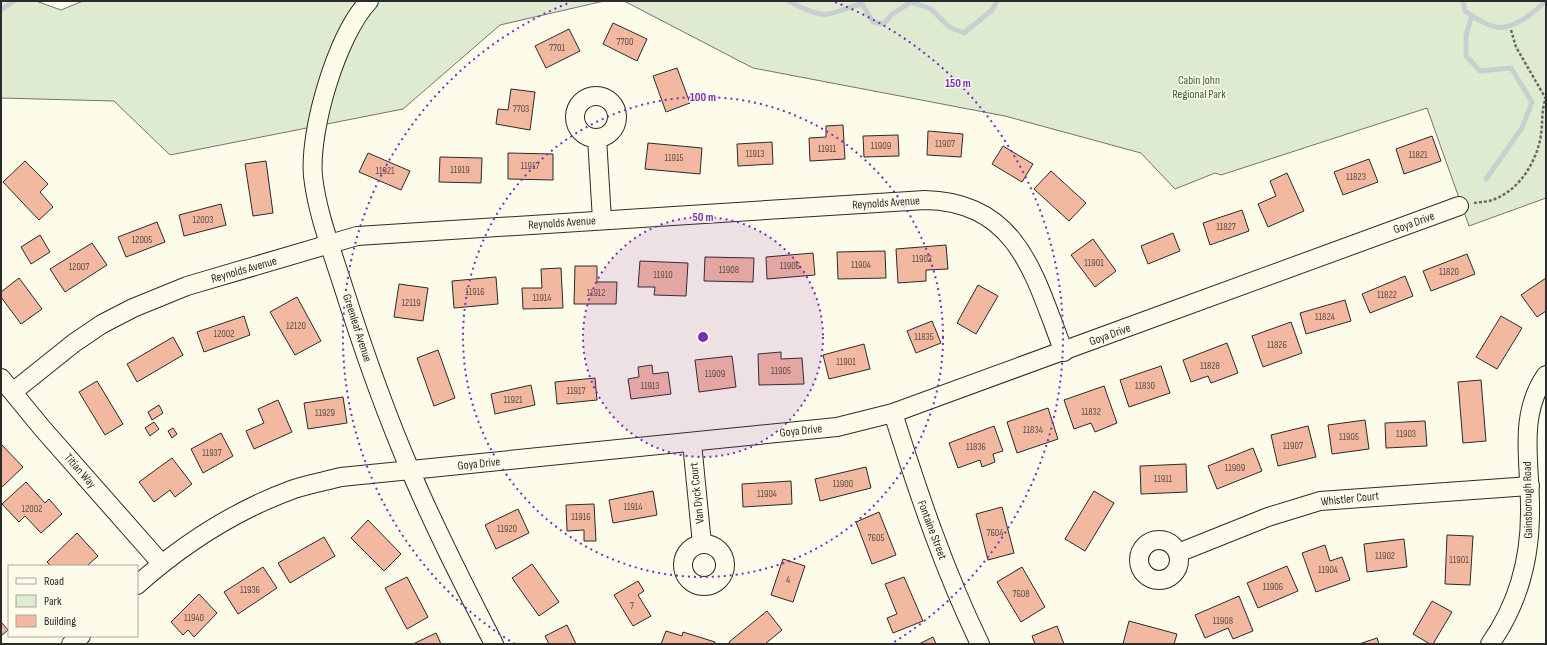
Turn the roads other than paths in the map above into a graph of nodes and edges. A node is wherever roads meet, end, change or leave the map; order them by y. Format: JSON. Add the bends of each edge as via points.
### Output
{"nodes":[{"id":1,"x":369,"y":1,"type":"edge"},
{"id":2,"x":597,"y":138,"type":"dead end"},
{"id":3,"x":1459,"y":206,"type":"road end"},
{"id":4,"x":602,"y":220,"type":"junction"},
{"id":5,"x":330,"y":246,"type":"junction"},
{"id":6,"x":1064,"y":352,"type":"junction"},
{"id":7,"x":1546,"y":375,"type":"edge"},
{"id":8,"x":1,"y":378,"type":"edge"},
{"id":9,"x":14,"y":391,"type":"junction"},
{"id":10,"x":893,"y":413,"type":"junction"},
{"id":11,"x":692,"y":443,"type":"junction"},
{"id":12,"x":410,"y":471,"type":"junction"},
{"id":13,"x":1530,"y":486,"type":"junction"},
{"id":14,"x":702,"y":544,"type":"dead end"},
{"id":15,"x":1178,"y":553,"type":"dead end"},
{"id":16,"x":161,"y":563,"type":"junction"},
{"id":17,"x":138,"y":584,"type":"edge"},
{"id":18,"x":81,"y":637,"type":"edge"},
{"id":19,"x":83,"y":637,"type":"edge"},
{"id":20,"x":71,"y":644,"type":"edge"},
{"id":21,"x":91,"y":644,"type":"edge"},
{"id":22,"x":494,"y":644,"type":"edge"},
{"id":23,"x":980,"y":644,"type":"edge"},
{"id":24,"x":1490,"y":644,"type":"edge"}],
"edges":[{"from":1,"to":5,"type":"street","name":"Greenleaf Avenue","via":[[353,20],[337,54],[316,132],[313,176]]},
{"from":2,"to":4,"type":"street"},
{"from":3,"to":6,"type":"street","name":"Goya Drive"},
{"from":4,"to":5,"type":"street","name":"Reynolds Avenue","via":[[357,236]]},
{"from":4,"to":6,"type":"street","name":"Reynolds Avenue","via":[[925,200],[943,200],[959,204],[994,221],[1023,252]]},
{"from":5,"to":9,"type":"street","name":"Reynolds Avenue","via":[[187,286],[133,308],[102,324],[74,343]]},
{"from":5,"to":12,"type":"street","name":"Greenleaf Avenue","via":[[362,347]]},
{"from":6,"to":10,"type":"street","name":"Goya Drive"},
{"from":7,"to":13,"type":"street","name":"Gainsborough Road","via":[[1536,392],[1528,425],[1526,444]]},
{"from":8,"to":9,"type":"street","name":"Titian Way"},
{"from":9,"to":16,"type":"street","name":"Titian Way","via":[[42,428]]},
{"from":10,"to":11,"type":"street","name":"Goya Drive","via":[[837,427]]},
{"from":10,"to":23,"type":"street","name":"Fontaine Street","via":[[917,489],[955,592]]},
{"from":11,"to":12,"type":"street","name":"Goya Drive"},
{"from":11,"to":14,"type":"street","name":"Van Dyck Court"},
{"from":12,"to":16,"type":"street","name":"Goya Drive","via":[[341,477],[294,489],[246,510]]},
{"from":12,"to":22,"type":"street","name":"Greenleaf Avenue"},
{"from":13,"to":15,"type":"street","name":"Whistler Court","via":[[1320,501],[1268,517]]},
{"from":13,"to":24,"type":"street","name":"Gainsborough Road","via":[[1530,527],[1522,577],[1508,617]]},
{"from":16,"to":17,"type":"street","name":"Goya Drive"},
{"from":18,"to":20,"type":"street"},
{"from":19,"to":21,"type":"street"}]}
